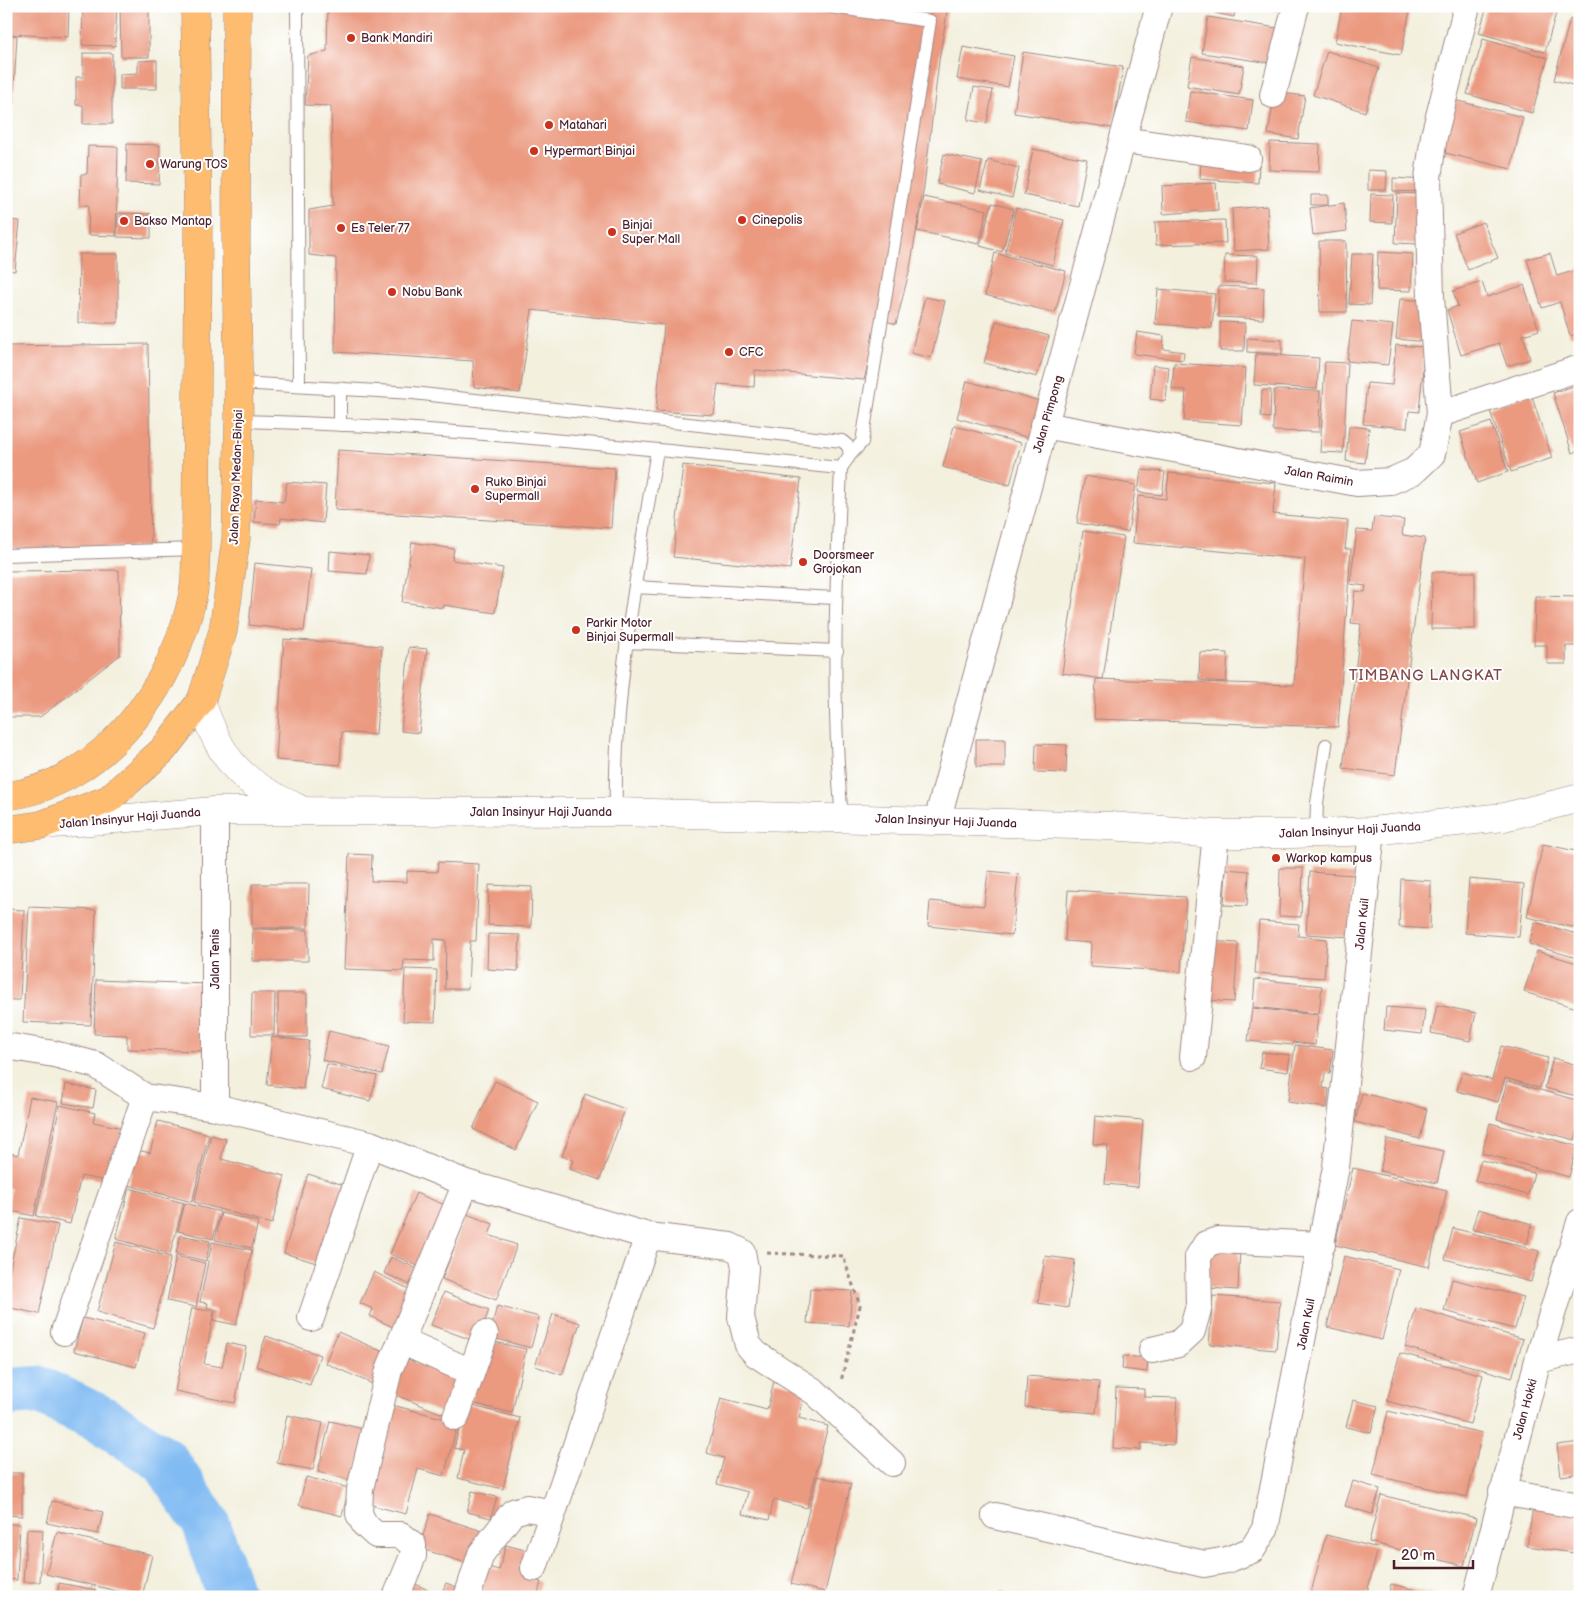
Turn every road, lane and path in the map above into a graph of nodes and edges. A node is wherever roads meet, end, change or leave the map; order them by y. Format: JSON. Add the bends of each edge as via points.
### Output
{"nodes":[{"id":1,"x":195,"y":6,"type":"edge"},
{"id":2,"x":238,"y":6,"type":"edge"},
{"id":3,"x":297,"y":6,"type":"edge"},
{"id":4,"x":825,"y":6,"type":"edge"},
{"id":5,"x":1159,"y":6,"type":"edge"},
{"id":6,"x":1296,"y":6,"type":"edge"},
{"id":7,"x":1467,"y":6,"type":"edge"},
{"id":8,"x":1273,"y":96,"type":"dead end"},
{"id":9,"x":1123,"y":140,"type":"junction"},
{"id":10,"x":1248,"y":158,"type":"dead end"},
{"id":11,"x":197,"y":197,"type":"junction"},
{"id":12,"x":236,"y":197,"type":"junction"},
{"id":13,"x":1580,"y":368,"type":"edge"},
{"id":14,"x":238,"y":383,"type":"junction"},
{"id":15,"x":299,"y":385,"type":"junction"},
{"id":16,"x":340,"y":388,"type":"junction"},
{"id":17,"x":1440,"y":414,"type":"junction"},
{"id":18,"x":239,"y":422,"type":"junction"},
{"id":19,"x":340,"y":424,"type":"junction"},
{"id":20,"x":1044,"y":426,"type":"junction"},
{"id":21,"x":657,"y":450,"type":"junction"},
{"id":22,"x":850,"y":455,"type":"junction"},
{"id":23,"x":841,"y":468,"type":"junction"},
{"id":24,"x":196,"y":549,"type":"junction"},
{"id":25,"x":6,"y":555,"type":"edge"},
{"id":26,"x":635,"y":587,"type":"junction"},
{"id":27,"x":835,"y":598,"type":"junction"},
{"id":28,"x":626,"y":642,"type":"junction"},
{"id":29,"x":836,"y":651,"type":"junction"},
{"id":30,"x":202,"y":701,"type":"junction"},
{"id":31,"x":1326,"y":746,"type":"dead end"},
{"id":32,"x":6,"y":796,"type":"edge"},
{"id":33,"x":1580,"y":798,"type":"edge"},
{"id":34,"x":215,"y":811,"type":"junction"},
{"id":35,"x":309,"y":812,"type":"junction"},
{"id":36,"x":616,"y":812,"type":"junction"},
{"id":37,"x":842,"y":819,"type":"junction"},
{"id":38,"x":937,"y":821,"type":"junction"},
{"id":39,"x":41,"y":825,"type":"junction"},
{"id":40,"x":6,"y":830,"type":"edge"},
{"id":41,"x":1372,"y":831,"type":"junction"},
{"id":42,"x":1316,"y":833,"type":"junction"},
{"id":43,"x":1216,"y":834,"type":"junction"},
{"id":44,"x":6,"y":1046,"type":"edge"},
{"id":45,"x":1193,"y":1057,"type":"dead end"},
{"id":46,"x":145,"y":1096,"type":"junction"},
{"id":47,"x":215,"y":1107,"type":"junction"},
{"id":48,"x":370,"y":1144,"type":"junction"},
{"id":49,"x":466,"y":1183,"type":"junction"},
{"id":50,"x":1580,"y":1222,"type":"edge"},
{"id":51,"x":648,"y":1236,"type":"junction"},
{"id":52,"x":1322,"y":1245,"type":"junction"},
{"id":53,"x":742,"y":1252,"type":"junction"},
{"id":54,"x":311,"y":1318,"type":"dead end"},
{"id":55,"x":64,"y":1332,"type":"dead end"},
{"id":56,"x":485,"y":1334,"type":"dead end"},
{"id":57,"x":401,"y":1341,"type":"junction"},
{"id":58,"x":1152,"y":1350,"type":"dead end"},
{"id":59,"x":1580,"y":1350,"type":"edge"},
{"id":60,"x":1538,"y":1360,"type":"junction"},
{"id":61,"x":472,"y":1372,"type":"junction"},
{"id":62,"x":833,"y":1410,"type":"junction"},
{"id":63,"x":456,"y":1418,"type":"dead end"},
{"id":64,"x":892,"y":1463,"type":"dead end"},
{"id":65,"x":1502,"y":1492,"type":"junction"},
{"id":66,"x":1580,"y":1506,"type":"edge"},
{"id":67,"x":553,"y":1513,"type":"junction"},
{"id":68,"x":995,"y":1516,"type":"dead end"},
{"id":69,"x":534,"y":1568,"type":"dead end"},
{"id":70,"x":396,"y":1597,"type":"edge"},
{"id":71,"x":467,"y":1597,"type":"edge"},
{"id":72,"x":1476,"y":1597,"type":"edge"}],
"edges":[{"from":1,"to":11,"type":"main road"},
{"from":2,"to":12,"type":"main road","name":"Jalan Raya Medan-Binjai"},
{"from":3,"to":15,"type":"lane"},
{"from":4,"to":22,"type":"lane","via":[[930,21],[862,442]]},
{"from":5,"to":9,"type":"street","name":"Jalan Pimpong"},
{"from":6,"to":8,"type":"street"},
{"from":7,"to":17,"type":"street","name":"Jalan Raimin","via":[[1434,136],[1428,178],[1431,298]]},
{"from":9,"to":10,"type":"street"},
{"from":9,"to":20,"type":"street","name":"Jalan Pimpong"},
{"from":11,"to":12,"type":"main road"},
{"from":11,"to":24,"type":"main road"},
{"from":12,"to":14,"type":"main road","name":"Jalan Raya Medan-Binjai"},
{"from":13,"to":17,"type":"street"},
{"from":14,"to":15,"type":"lane"},
{"from":14,"to":18,"type":"main road","name":"Jalan Raya Medan-Binjai"},
{"from":15,"to":16,"type":"lane"},
{"from":16,"to":19,"type":"lane"},
{"from":16,"to":22,"type":"lane","via":[[414,393],[842,441],[848,446]]},
{"from":17,"to":20,"type":"street","name":"Jalan Raimin","via":[[1432,454],[1414,471],[1391,481],[1357,483]]},
{"from":18,"to":19,"type":"lane"},
{"from":18,"to":30,"type":"main road","name":"Jalan Raya Medan-Binjai","via":[[236,539],[223,630]]},
{"from":19,"to":21,"type":"lane"},
{"from":20,"to":38,"type":"street","name":"Jalan Pimpong"},
{"from":21,"to":23,"type":"lane"},
{"from":21,"to":26,"type":"lane"},
{"from":22,"to":23,"type":"lane"},
{"from":23,"to":27,"type":"lane"},
{"from":24,"to":25,"type":"lane"},
{"from":24,"to":32,"type":"main road","via":[[193,593],[183,630],[165,675],[127,728],[79,771],[21,794]]},
{"from":26,"to":27,"type":"lane"},
{"from":26,"to":28,"type":"lane"},
{"from":27,"to":29,"type":"lane"},
{"from":28,"to":29,"type":"lane"},
{"from":28,"to":36,"type":"lane","via":[[615,782]]},
{"from":29,"to":37,"type":"lane"},
{"from":30,"to":35,"type":"street","name":"Jalan Insinyur Haji Juanda","via":[[221,750],[239,773],[268,794]]},
{"from":30,"to":39,"type":"main road","name":"Jalan Raya Medan-Binjai","via":[[163,750],[109,799]]},
{"from":31,"to":42,"type":"lane","via":[[1316,803]]},
{"from":33,"to":41,"type":"street","name":"Jalan Insinyur Haji Juanda","via":[[1504,817]]},
{"from":34,"to":35,"type":"street","name":"Jalan Insinyur Haji Juanda"},
{"from":34,"to":39,"type":"street","name":"Jalan Insinyur Haji Juanda"},
{"from":34,"to":47,"type":"street","name":"Jalan Tenis"},
{"from":35,"to":36,"type":"street","name":"Jalan Insinyur Haji Juanda"},
{"from":36,"to":37,"type":"street","name":"Jalan Insinyur Haji Juanda"},
{"from":37,"to":38,"type":"street","name":"Jalan Insinyur Haji Juanda"},
{"from":38,"to":43,"type":"street","name":"Jalan Insinyur Haji Juanda","via":[[1110,826]]},
{"from":39,"to":40,"type":"main road","name":"Jalan Raya Medan-Binjai"},
{"from":41,"to":42,"type":"street","name":"Jalan Insinyur Haji Juanda"},
{"from":41,"to":52,"type":"street","name":"Jalan Kuil","via":[[1336,1167]]},
{"from":42,"to":43,"type":"street","name":"Jalan Insinyur Haji Juanda"},
{"from":43,"to":45,"type":"street"},
{"from":44,"to":46,"type":"street","via":[[96,1065]]},
{"from":46,"to":47,"type":"street"},
{"from":46,"to":55,"type":"street"},
{"from":47,"to":48,"type":"street"},
{"from":48,"to":49,"type":"street"},
{"from":48,"to":54,"type":"street"},
{"from":49,"to":51,"type":"street"},
{"from":49,"to":57,"type":"street"},
{"from":50,"to":60,"type":"street","name":"Jalan Hokki"},
{"from":51,"to":53,"type":"street","via":[[730,1246]]},
{"from":51,"to":67,"type":"street"},
{"from":52,"to":58,"type":"street","via":[[1218,1240],[1206,1244],[1198,1257],[1199,1306],[1192,1331],[1178,1344]]},
{"from":52,"to":68,"type":"street","name":"Jalan Kuil","via":[[1265,1529],[1252,1550],[1227,1560],[1204,1564]]},
{"from":53,"to":62,"type":"street","via":[[741,1317],[748,1345],[756,1354],[803,1383]]},
{"from":53,"to":62,"type":"path","via":[[843,1256],[860,1306]]},
{"from":56,"to":61,"type":"street"},
{"from":57,"to":61,"type":"street"},
{"from":57,"to":70,"type":"street","via":[[389,1370],[360,1489],[359,1514],[376,1535],[401,1535],[413,1545],[413,1556]]},
{"from":59,"to":60,"type":"street"},
{"from":60,"to":65,"type":"street","name":"Jalan Hokki"},
{"from":61,"to":63,"type":"street"},
{"from":62,"to":64,"type":"street"},
{"from":65,"to":66,"type":"street"},
{"from":65,"to":72,"type":"street","name":"Jalan Hokki"},
{"from":67,"to":69,"type":"street"},
{"from":67,"to":71,"type":"street","via":[[527,1508],[513,1512],[480,1554]]}]}
